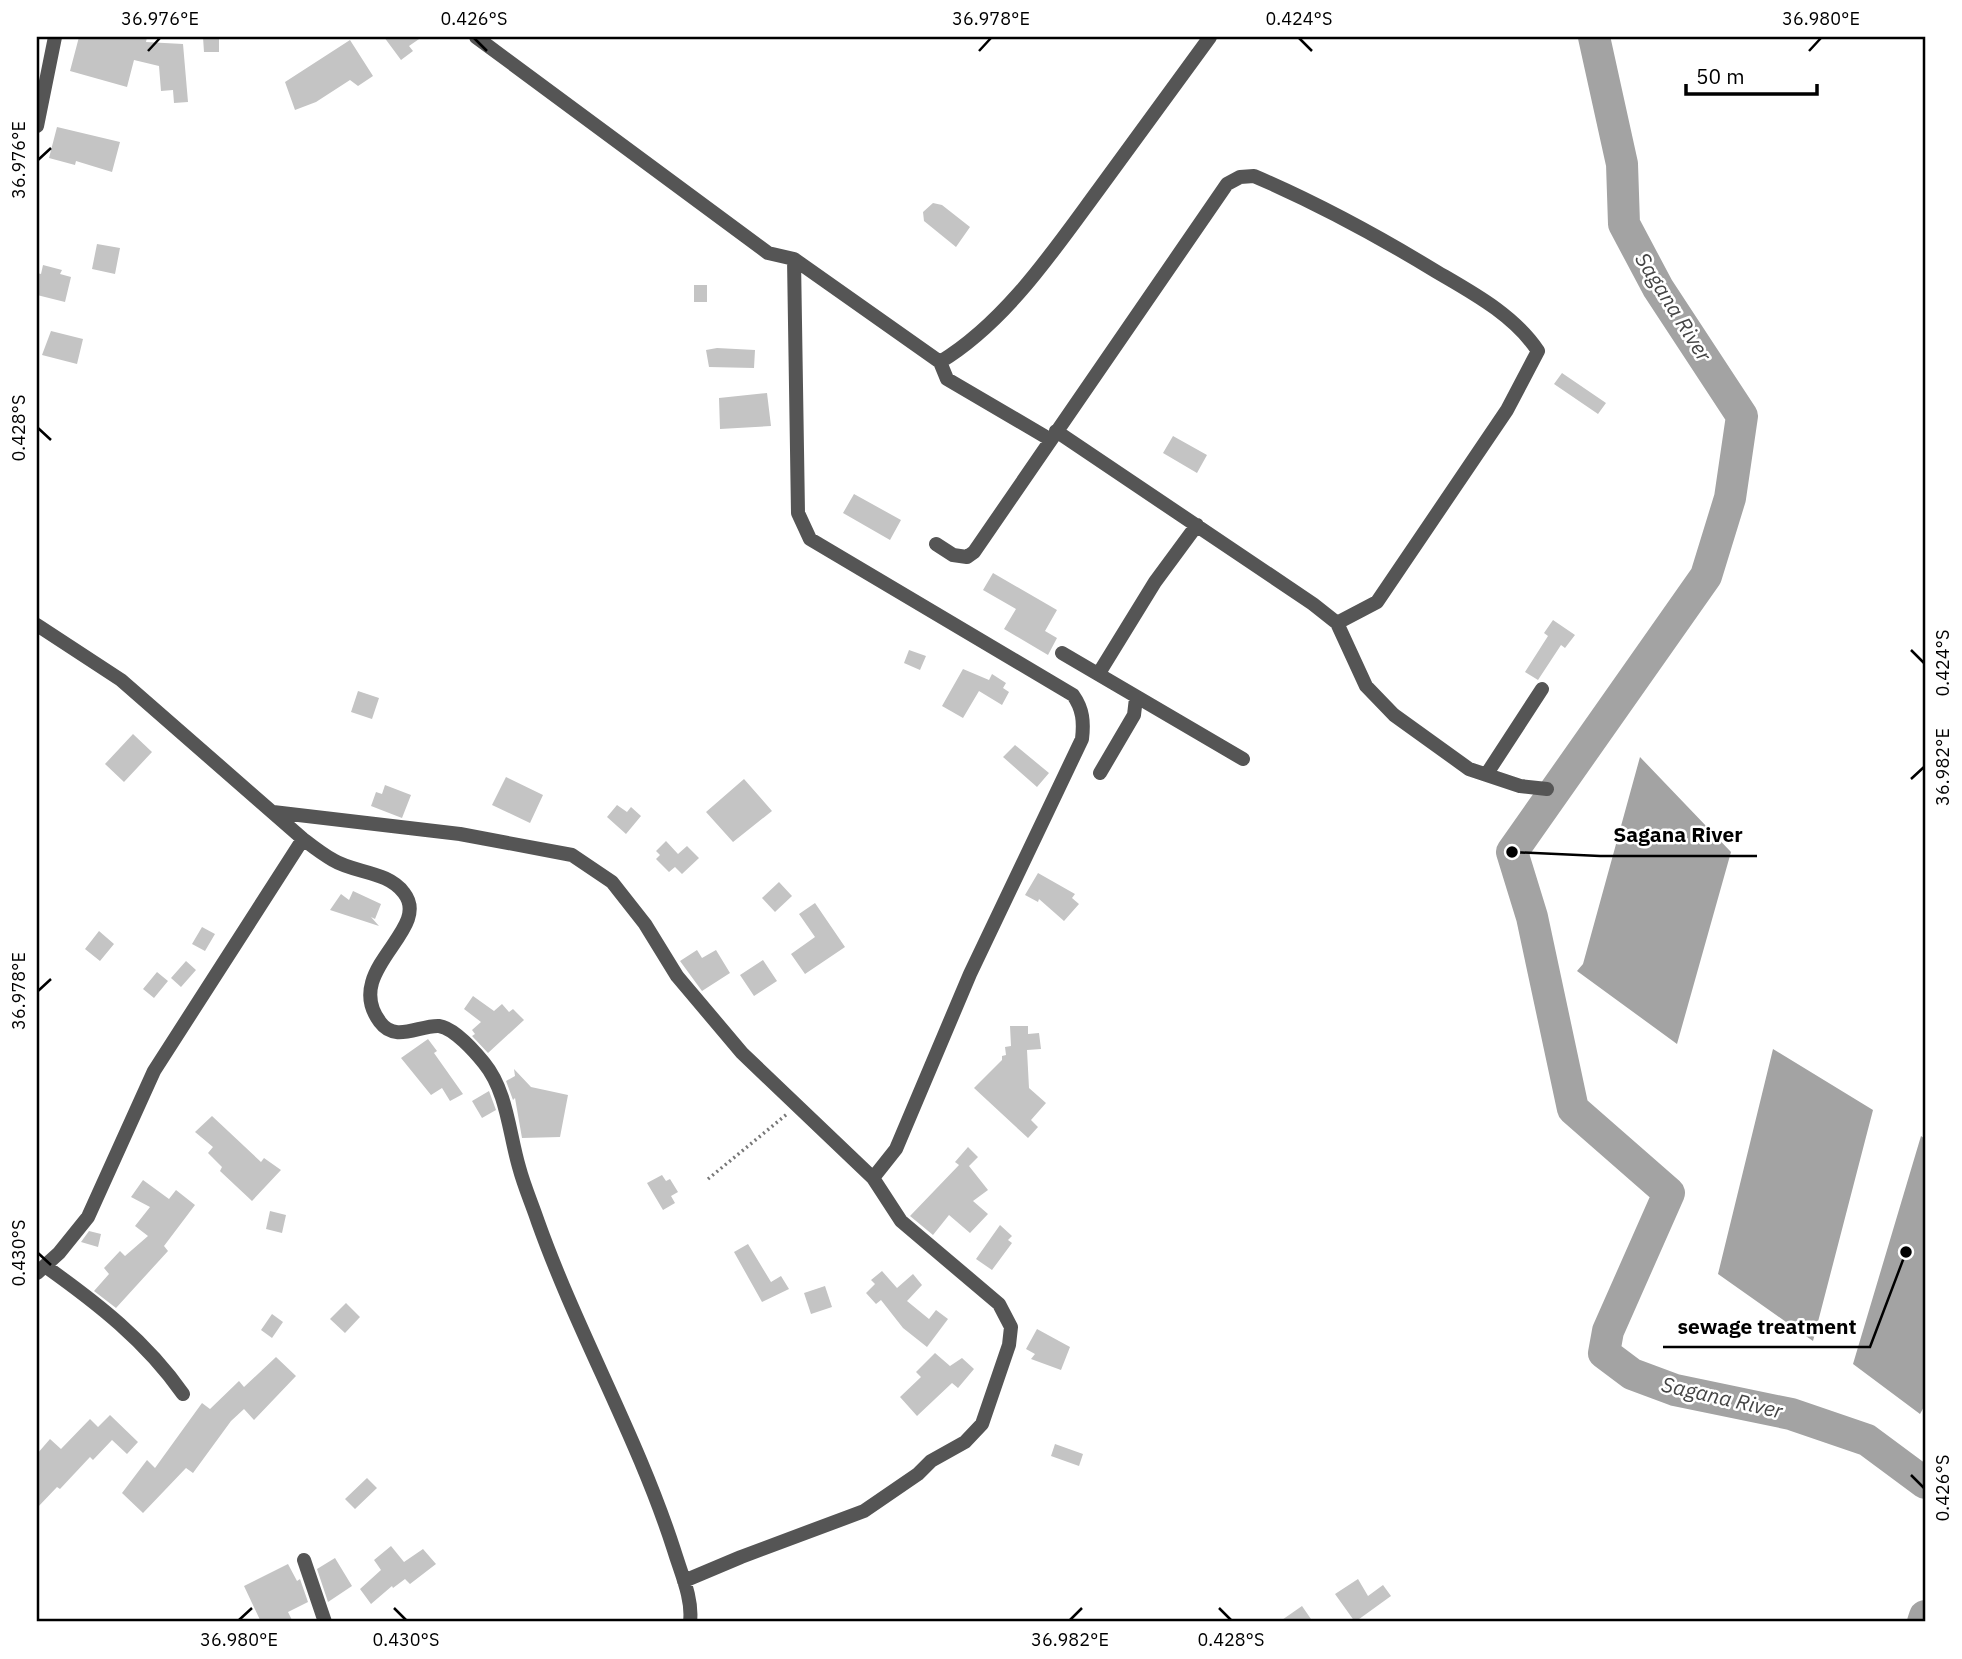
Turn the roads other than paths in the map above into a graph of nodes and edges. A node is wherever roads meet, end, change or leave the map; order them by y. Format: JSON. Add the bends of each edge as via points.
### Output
{"nodes":[{"id":1,"x":55,"y":37,"type":"edge"},
{"id":2,"x":476,"y":37,"type":"edge"},
{"id":3,"x":1210,"y":37,"type":"edge"},
{"id":4,"x":37,"y":126,"type":"edge"},
{"id":5,"x":794,"y":259,"type":"junction"},
{"id":6,"x":940,"y":362,"type":"junction"},
{"id":7,"x":1053,"y":435,"type":"junction"},
{"id":8,"x":1197,"y":525,"type":"junction"},
{"id":9,"x":936,"y":544,"type":"dead end"},
{"id":10,"x":1337,"y":623,"type":"junction"},
{"id":11,"x":37,"y":625,"type":"edge"},
{"id":12,"x":1062,"y":653,"type":"dead end"},
{"id":13,"x":1099,"y":673,"type":"junction"},
{"id":14,"x":1542,"y":690,"type":"dead end"},
{"id":15,"x":1136,"y":698,"type":"junction"},
{"id":16,"x":1243,"y":759,"type":"dead end"},
{"id":17,"x":1100,"y":773,"type":"dead end"},
{"id":18,"x":1486,"y":775,"type":"junction"},
{"id":19,"x":1546,"y":789,"type":"dead end"},
{"id":20,"x":274,"y":813,"type":"junction"},
{"id":21,"x":303,"y":839,"type":"junction"},
{"id":22,"x":873,"y":1178,"type":"junction"},
{"id":23,"x":41,"y":1269,"type":"edge"},
{"id":24,"x":183,"y":1394,"type":"dead end"},
{"id":25,"x":304,"y":1560,"type":"dead end"},
{"id":26,"x":684,"y":1581,"type":"junction"},
{"id":27,"x":324,"y":1622,"type":"edge"},
{"id":28,"x":690,"y":1622,"type":"edge"}],
"edges":[{"from":1,"to":4,"type":"street"},
{"from":2,"to":5,"type":"street","via":[[768,253]]},
{"from":3,"to":6,"type":"street","via":[[1019,291],[992,320]]},
{"from":5,"to":6,"type":"street"},
{"from":5,"to":22,"type":"street","via":[[798,513],[810,539],[1073,695],[1084,725],[1082,739],[960,996],[896,1149]]},
{"from":6,"to":7,"type":"street","via":[[947,379]]},
{"from":7,"to":8,"type":"street"},
{"from":7,"to":9,"type":"street","via":[[974,552],[967,557],[953,555]]},
{"from":7,"to":10,"type":"street","via":[[1217,196],[1240,177],[1254,176],[1290,191],[1385,240],[1480,298],[1526,333],[1538,351],[1532,365],[1507,410],[1377,602]]},
{"from":8,"to":10,"type":"street"},
{"from":8,"to":13,"type":"street","via":[[1155,582]]},
{"from":10,"to":18,"type":"street","via":[[1366,685],[1379,701],[1469,769]]},
{"from":11,"to":20,"type":"street","via":[[121,680]]},
{"from":12,"to":13,"type":"street"},
{"from":13,"to":15,"type":"street"},
{"from":14,"to":18,"type":"street"},
{"from":15,"to":16,"type":"street"},
{"from":15,"to":17,"type":"street","via":[[1134,715]]},
{"from":18,"to":19,"type":"street"},
{"from":20,"to":21,"type":"street"},
{"from":20,"to":22,"type":"street","via":[[460,834],[572,855],[612,883],[645,924],[677,976],[742,1053]]},
{"from":21,"to":23,"type":"street","via":[[154,1071],[88,1217]]},
{"from":21,"to":26,"type":"street","via":[[332,860],[394,884],[406,894],[408,925],[377,965],[371,995],[374,1010],[380,1024],[398,1033],[440,1026],[450,1031],[484,1062],[498,1083],[520,1170],[562,1288],[659,1508]]},
{"from":22,"to":26,"type":"street","via":[[901,1221],[990,1294],[1011,1327],[1010,1346],[982,1424],[965,1442],[864,1511]]},
{"from":23,"to":24,"type":"street","via":[[104,1308],[163,1366]]},
{"from":25,"to":27,"type":"street"},
{"from":26,"to":28,"type":"street"}]}
